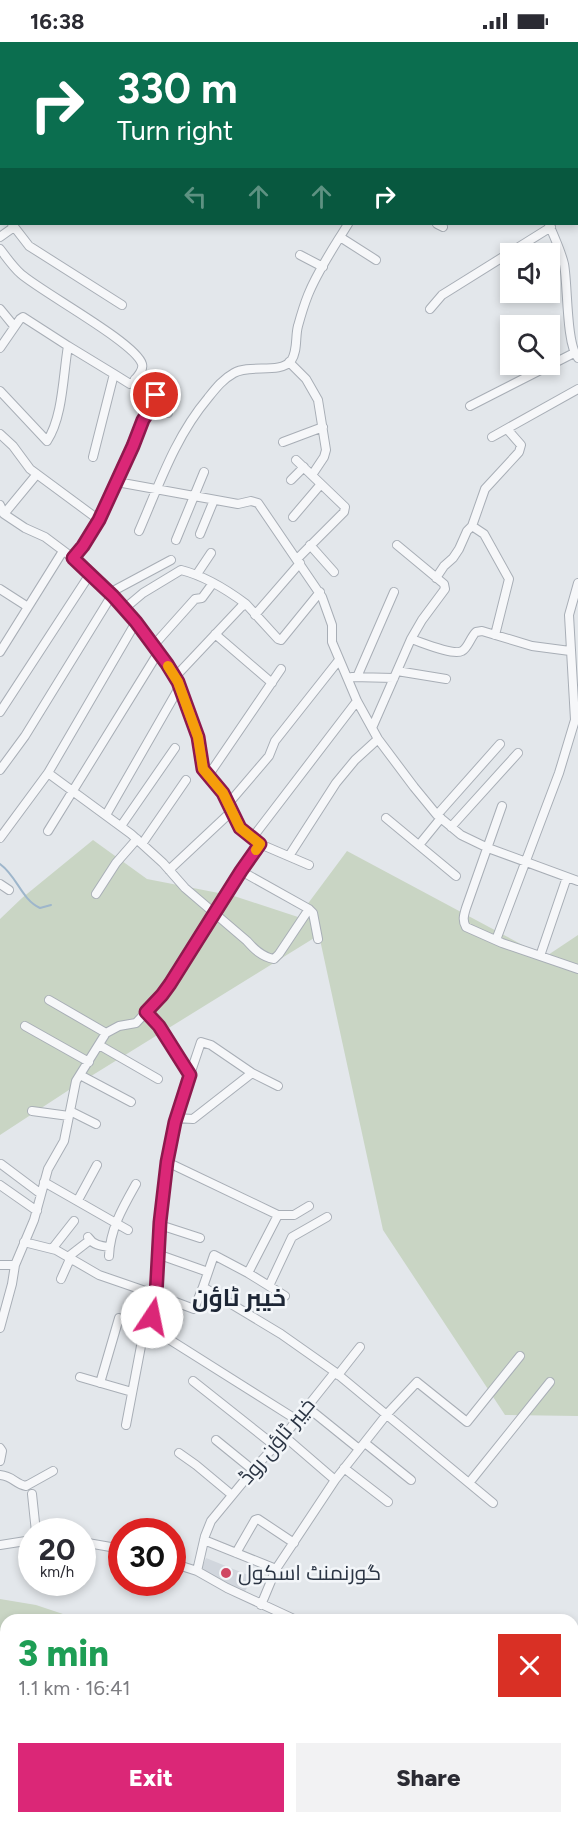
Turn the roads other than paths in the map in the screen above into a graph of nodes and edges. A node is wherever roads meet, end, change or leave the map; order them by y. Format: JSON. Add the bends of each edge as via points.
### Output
{"nodes":[{"id":1,"x":13,"y":225,"type":"edge"},
{"id":2,"x":347,"y":225,"type":"edge"},
{"id":3,"x":550,"y":225,"type":"edge"},
{"id":4,"x":0,"y":237,"type":"edge"},
{"id":5,"x":340,"y":237,"type":"junction"},
{"id":6,"x":0,"y":249,"type":"edge"},
{"id":7,"x":300,"y":255,"type":"dead end"},
{"id":8,"x":376,"y":260,"type":"dead end"},
{"id":9,"x":323,"y":267,"type":"junction"},
{"id":10,"x":122,"y":305,"type":"dead end"},
{"id":11,"x":0,"y":309,"type":"edge"},
{"id":12,"x":430,"y":309,"type":"dead end"},
{"id":13,"x":578,"y":315,"type":"edge"},
{"id":14,"x":569,"y":319,"type":"junction"},
{"id":15,"x":14,"y":327,"type":"junction"},
{"id":16,"x":68,"y":346,"type":"junction"},
{"id":17,"x":0,"y":348,"type":"edge"},
{"id":18,"x":576,"y":356,"type":"edge"},
{"id":19,"x":290,"y":362,"type":"junction"},
{"id":20,"x":114,"y":374,"type":"junction"},
{"id":21,"x":135,"y":379,"type":"junction"},
{"id":22,"x":578,"y":389,"type":"edge"},
{"id":23,"x":0,"y":391,"type":"edge"},
{"id":24,"x":156,"y":400,"type":"junction"},
{"id":25,"x":470,"y":405,"type":"dead end"},
{"id":26,"x":168,"y":413,"type":"dead end"},
{"id":27,"x":323,"y":427,"type":"junction"},
{"id":28,"x":507,"y":429,"type":"junction"},
{"id":29,"x":0,"y":434,"type":"edge"},
{"id":30,"x":492,"y":436,"type":"dead end"},
{"id":31,"x":283,"y":442,"type":"dead end"},
{"id":32,"x":93,"y":457,"type":"dead end"},
{"id":33,"x":296,"y":460,"type":"dead end"},
{"id":34,"x":303,"y":467,"type":"junction"},
{"id":35,"x":204,"y":472,"type":"dead end"},
{"id":36,"x":37,"y":474,"type":"junction"},
{"id":37,"x":312,"y":475,"type":"junction"},
{"id":38,"x":291,"y":480,"type":"dead end"},
{"id":39,"x":117,"y":482,"type":"junction"},
{"id":40,"x":321,"y":484,"type":"junction"},
{"id":41,"x":157,"y":489,"type":"junction"},
{"id":42,"x":194,"y":496,"type":"junction"},
{"id":43,"x":214,"y":500,"type":"junction"},
{"id":44,"x":0,"y":505,"type":"edge"},
{"id":45,"x":4,"y":514,"type":"junction"},
{"id":46,"x":293,"y":517,"type":"dead end"},
{"id":47,"x":99,"y":520,"type":"junction"},
{"id":48,"x":472,"y":526,"type":"junction"},
{"id":49,"x":139,"y":531,"type":"dead end"},
{"id":50,"x":200,"y":534,"type":"dead end"},
{"id":51,"x":176,"y":540,"type":"dead end"},
{"id":52,"x":310,"y":545,"type":"junction"},
{"id":53,"x":397,"y":545,"type":"dead end"},
{"id":54,"x":63,"y":551,"type":"junction"},
{"id":55,"x":211,"y":553,"type":"dead end"},
{"id":56,"x":73,"y":558,"type":"junction"},
{"id":57,"x":171,"y":560,"type":"dead end"},
{"id":58,"x":298,"y":561,"type":"junction"},
{"id":59,"x":334,"y":572,"type":"dead end"},
{"id":60,"x":90,"y":574,"type":"junction"},
{"id":61,"x":197,"y":574,"type":"junction"},
{"id":62,"x":436,"y":578,"type":"junction"},
{"id":63,"x":213,"y":583,"type":"junction"},
{"id":64,"x":578,"y":583,"type":"edge"},
{"id":65,"x":0,"y":589,"type":"edge"},
{"id":66,"x":320,"y":592,"type":"junction"},
{"id":67,"x":394,"y":592,"type":"dead end"},
{"id":68,"x":113,"y":596,"type":"junction"},
{"id":69,"x":246,"y":604,"type":"junction"},
{"id":70,"x":28,"y":607,"type":"junction"},
{"id":71,"x":124,"y":609,"type":"junction"},
{"id":72,"x":255,"y":615,"type":"junction"},
{"id":73,"x":569,"y":615,"type":"junction"},
{"id":74,"x":578,"y":620,"type":"edge"},
{"id":75,"x":136,"y":622,"type":"junction"},
{"id":76,"x":215,"y":634,"type":"junction"},
{"id":77,"x":495,"y":635,"type":"junction"},
{"id":78,"x":411,"y":639,"type":"junction"},
{"id":79,"x":156,"y":650,"type":"junction"},
{"id":80,"x":0,"y":652,"type":"edge"},
{"id":81,"x":573,"y":657,"type":"edge"},
{"id":82,"x":339,"y":660,"type":"junction"},
{"id":83,"x":281,"y":669,"type":"dead end"},
{"id":84,"x":395,"y":675,"type":"junction"},
{"id":85,"x":175,"y":677,"type":"junction"},
{"id":86,"x":346,"y":677,"type":"junction"},
{"id":87,"x":357,"y":677,"type":"junction"},
{"id":88,"x":446,"y":679,"type":"dead end"},
{"id":89,"x":272,"y":683,"type":"junction"},
{"id":90,"x":180,"y":686,"type":"junction"},
{"id":91,"x":357,"y":701,"type":"junction"},
{"id":92,"x":0,"y":712,"type":"edge"},
{"id":93,"x":372,"y":728,"type":"junction"},
{"id":94,"x":378,"y":739,"type":"junction"},
{"id":95,"x":500,"y":744,"type":"dead end"},
{"id":96,"x":175,"y":748,"type":"dead end"},
{"id":97,"x":518,"y":753,"type":"dead end"},
{"id":98,"x":0,"y":770,"type":"edge"},
{"id":99,"x":48,"y":773,"type":"junction"},
{"id":100,"x":208,"y":776,"type":"junction"},
{"id":101,"x":186,"y":780,"type":"dead end"},
{"id":102,"x":74,"y":792,"type":"junction"},
{"id":103,"x":502,"y":806,"type":"dead end"},
{"id":104,"x":230,"y":808,"type":"junction"},
{"id":105,"x":106,"y":815,"type":"junction"},
{"id":106,"x":439,"y":817,"type":"junction"},
{"id":107,"x":386,"y":818,"type":"dead end"},
{"id":108,"x":121,"y":826,"type":"junction"},
{"id":109,"x":451,"y":827,"type":"junction"},
{"id":110,"x":48,"y":831,"type":"dead end"},
{"id":111,"x":0,"y":838,"type":"edge"},
{"id":112,"x":140,"y":841,"type":"junction"},
{"id":113,"x":257,"y":841,"type":"junction"},
{"id":114,"x":419,"y":845,"type":"junction"},
{"id":115,"x":488,"y":848,"type":"junction"},
{"id":116,"x":289,"y":856,"type":"junction"},
{"id":117,"x":525,"y":861,"type":"junction"},
{"id":118,"x":309,"y":865,"type":"dead end"},
{"id":119,"x":169,"y":870,"type":"junction"},
{"id":120,"x":241,"y":871,"type":"junction"},
{"id":121,"x":456,"y":876,"type":"dead end"},
{"id":122,"x":567,"y":877,"type":"junction"},
{"id":123,"x":578,"y":881,"type":"edge"},
{"id":124,"x":0,"y":884,"type":"edge"},
{"id":125,"x":9,"y":890,"type":"dead end"},
{"id":126,"x":96,"y":894,"type":"dead end"},
{"id":127,"x":309,"y":909,"type":"junction"},
{"id":128,"x":215,"y":913,"type":"junction"},
{"id":129,"x":318,"y":939,"type":"dead end"},
{"id":130,"x":496,"y":940,"type":"junction"},
{"id":131,"x":540,"y":956,"type":"junction"},
{"id":132,"x":578,"y":969,"type":"edge"},
{"id":133,"x":49,"y":1000,"type":"dead end"},
{"id":134,"x":146,"y":1012,"type":"junction"},
{"id":135,"x":25,"y":1026,"type":"dead end"},
{"id":136,"x":106,"y":1034,"type":"junction"},
{"id":137,"x":99,"y":1045,"type":"junction"},
{"id":138,"x":89,"y":1062,"type":"junction"},
{"id":139,"x":252,"y":1073,"type":"junction"},
{"id":140,"x":80,"y":1075,"type":"junction"},
{"id":141,"x":190,"y":1075,"type":"junction"},
{"id":142,"x":158,"y":1079,"type":"dead end"},
{"id":143,"x":278,"y":1086,"type":"dead end"},
{"id":144,"x":131,"y":1102,"type":"dead end"},
{"id":145,"x":32,"y":1111,"type":"dead end"},
{"id":146,"x":69,"y":1114,"type":"junction"},
{"id":147,"x":176,"y":1118,"type":"junction"},
{"id":148,"x":96,"y":1124,"type":"dead end"},
{"id":149,"x":167,"y":1162,"type":"junction"},
{"id":150,"x":1,"y":1164,"type":"edge"},
{"id":151,"x":97,"y":1165,"type":"dead end"},
{"id":152,"x":44,"y":1182,"type":"junction"},
{"id":153,"x":136,"y":1184,"type":"dead end"},
{"id":154,"x":0,"y":1185,"type":"edge"},
{"id":155,"x":41,"y":1194,"type":"junction"},
{"id":156,"x":78,"y":1200,"type":"junction"},
{"id":157,"x":309,"y":1206,"type":"dead end"},
{"id":158,"x":37,"y":1211,"type":"junction"},
{"id":159,"x":278,"y":1215,"type":"junction"},
{"id":160,"x":327,"y":1217,"type":"dead end"},
{"id":161,"x":74,"y":1221,"type":"dead end"},
{"id":162,"x":115,"y":1222,"type":"junction"},
{"id":163,"x":160,"y":1225,"type":"junction"},
{"id":164,"x":128,"y":1230,"type":"dead end"},
{"id":165,"x":200,"y":1238,"type":"dead end"},
{"id":166,"x":24,"y":1242,"type":"junction"},
{"id":167,"x":52,"y":1249,"type":"junction"},
{"id":168,"x":160,"y":1255,"type":"junction"},
{"id":169,"x":69,"y":1258,"type":"junction"},
{"id":170,"x":0,"y":1264,"type":"edge"},
{"id":171,"x":15,"y":1265,"type":"junction"},
{"id":172,"x":208,"y":1272,"type":"junction"},
{"id":173,"x":248,"y":1273,"type":"junction"},
{"id":174,"x":61,"y":1279,"type":"dead end"},
{"id":175,"x":269,"y":1286,"type":"junction"},
{"id":176,"x":203,"y":1287,"type":"junction"},
{"id":177,"x":156,"y":1295,"type":"junction"},
{"id":178,"x":285,"y":1296,"type":"dead end"},
{"id":179,"x":119,"y":1318,"type":"dead end"},
{"id":180,"x":0,"y":1326,"type":"edge"},
{"id":181,"x":148,"y":1326,"type":"junction"},
{"id":182,"x":360,"y":1347,"type":"dead end"},
{"id":183,"x":520,"y":1356,"type":"dead end"},
{"id":184,"x":336,"y":1374,"type":"junction"},
{"id":185,"x":80,"y":1377,"type":"dead end"},
{"id":186,"x":193,"y":1381,"type":"dead end"},
{"id":187,"x":550,"y":1382,"type":"dead end"},
{"id":188,"x":99,"y":1383,"type":"junction"},
{"id":189,"x":132,"y":1392,"type":"junction"},
{"id":190,"x":307,"y":1407,"type":"junction"},
{"id":191,"x":387,"y":1414,"type":"junction"},
{"id":192,"x":297,"y":1420,"type":"junction"},
{"id":193,"x":126,"y":1425,"type":"dead end"},
{"id":194,"x":284,"y":1436,"type":"junction"},
{"id":195,"x":216,"y":1440,"type":"dead end"},
{"id":196,"x":275,"y":1446,"type":"junction"},
{"id":197,"x":362,"y":1446,"type":"junction"},
{"id":198,"x":0,"y":1448,"type":"edge"},
{"id":199,"x":179,"y":1453,"type":"dead end"},
{"id":200,"x":0,"y":1461,"type":"edge"},
{"id":201,"x":344,"y":1468,"type":"junction"},
{"id":202,"x":253,"y":1470,"type":"junction"},
{"id":203,"x":53,"y":1471,"type":"dead end"},
{"id":204,"x":0,"y":1475,"type":"edge"},
{"id":205,"x":335,"y":1480,"type":"junction"},
{"id":206,"x":411,"y":1480,"type":"dead end"},
{"id":207,"x":469,"y":1483,"type":"junction"},
{"id":208,"x":32,"y":1494,"type":"dead end"},
{"id":209,"x":232,"y":1495,"type":"junction"},
{"id":210,"x":387,"y":1502,"type":"dead end"},
{"id":211,"x":493,"y":1503,"type":"dead end"},
{"id":212,"x":35,"y":1518,"type":"edge"},
{"id":213,"x":204,"y":1540,"type":"junction"},
{"id":214,"x":18,"y":1542,"type":"edge"},
{"id":215,"x":294,"y":1543,"type":"junction"},
{"id":216,"x":0,"y":1545,"type":"edge"},
{"id":217,"x":236,"y":1553,"type":"junction"},
{"id":218,"x":186,"y":1567,"type":"edge"},
{"id":219,"x":276,"y":1569,"type":"junction"},
{"id":220,"x":197,"y":1571,"type":"junction"},
{"id":221,"x":261,"y":1605,"type":"junction"},
{"id":222,"x":282,"y":1614,"type":"edge"}],
"edges":[{"from":1,"to":4,"type":"street"},
{"from":1,"to":10,"type":"street","via":[[29,246]]},
{"from":2,"to":5,"type":"street"},
{"from":3,"to":12,"type":"street","via":[[442,296]]},
{"from":3,"to":14,"type":"street","via":[[564,263]]},
{"from":5,"to":8,"type":"street"},
{"from":5,"to":9,"type":"street"},
{"from":6,"to":21,"type":"street","via":[[25,278],[139,357],[143,366]]},
{"from":7,"to":9,"type":"street"},
{"from":9,"to":19,"type":"street","via":[[304,305]]},
{"from":11,"to":15,"type":"street"},
{"from":13,"to":14,"type":"street"},
{"from":14,"to":18,"type":"street"},
{"from":15,"to":16,"type":"street","via":[[23,317]]},
{"from":15,"to":17,"type":"street"},
{"from":16,"to":20,"type":"street"},
{"from":16,"to":23,"type":"street","via":[[58,412],[46,441]]},
{"from":18,"to":25,"type":"street"},
{"from":19,"to":27,"type":"street","via":[[312,388]]},
{"from":19,"to":41,"type":"street","via":[[273,368],[242,369],[222,382],[188,424]]},
{"from":20,"to":21,"type":"street","via":[[130,384]]},
{"from":20,"to":32,"type":"street"},
{"from":21,"to":24,"type":"street","via":[[158,397]]},
{"from":22,"to":28,"type":"street"},
{"from":24,"to":26,"type":"street"},
{"from":24,"to":39,"type":"street","via":[[143,420]]},
{"from":27,"to":31,"type":"street"},
{"from":27,"to":37,"type":"street","via":[[326,450]]},
{"from":28,"to":30,"type":"street"},
{"from":28,"to":48,"type":"street","via":[[521,448],[484,489]]},
{"from":29,"to":36,"type":"street"},
{"from":33,"to":34,"type":"street"},
{"from":34,"to":37,"type":"street"},
{"from":34,"to":38,"type":"street"},
{"from":35,"to":42,"type":"street"},
{"from":36,"to":45,"type":"street"},
{"from":36,"to":47,"type":"street"},
{"from":37,"to":40,"type":"street"},
{"from":39,"to":41,"type":"street"},
{"from":39,"to":47,"type":"street"},
{"from":40,"to":46,"type":"street"},
{"from":40,"to":52,"type":"street","via":[[345,507]]},
{"from":41,"to":42,"type":"street"},
{"from":41,"to":49,"type":"street"},
{"from":42,"to":43,"type":"street"},
{"from":42,"to":51,"type":"street"},
{"from":43,"to":50,"type":"street"},
{"from":43,"to":58,"type":"street","via":[[258,503]]},
{"from":44,"to":45,"type":"street"},
{"from":45,"to":54,"type":"street"},
{"from":47,"to":56,"type":"street"},
{"from":48,"to":62,"type":"street"},
{"from":48,"to":77,"type":"street","via":[[484,534],[509,579]]},
{"from":52,"to":58,"type":"street"},
{"from":52,"to":59,"type":"street"},
{"from":53,"to":62,"type":"street"},
{"from":54,"to":56,"type":"street"},
{"from":54,"to":70,"type":"street"},
{"from":55,"to":61,"type":"street"},
{"from":56,"to":60,"type":"street"},
{"from":57,"to":68,"type":"street","via":[[115,590]]},
{"from":58,"to":66,"type":"street"},
{"from":58,"to":72,"type":"street"},
{"from":60,"to":68,"type":"street"},
{"from":60,"to":92,"type":"street"},
{"from":61,"to":63,"type":"street"},
{"from":61,"to":71,"type":"street","via":[[181,570]]},
{"from":62,"to":78,"type":"street","via":[[445,589]]},
{"from":63,"to":69,"type":"street"},
{"from":63,"to":79,"type":"street","via":[[202,598],[195,599]]},
{"from":64,"to":73,"type":"street"},
{"from":65,"to":70,"type":"street"},
{"from":66,"to":72,"type":"street","via":[[281,640]]},
{"from":66,"to":82,"type":"street"},
{"from":67,"to":87,"type":"street"},
{"from":68,"to":71,"type":"street"},
{"from":68,"to":98,"type":"street"},
{"from":69,"to":72,"type":"street"},
{"from":69,"to":76,"type":"street"},
{"from":70,"to":80,"type":"street"},
{"from":71,"to":75,"type":"street"},
{"from":73,"to":74,"type":"street"},
{"from":73,"to":81,"type":"street"},
{"from":75,"to":79,"type":"street"},
{"from":75,"to":99,"type":"street"},
{"from":76,"to":85,"type":"street"},
{"from":76,"to":89,"type":"street"},
{"from":77,"to":78,"type":"street","via":[[476,632],[458,653]]},
{"from":77,"to":81,"type":"street"},
{"from":78,"to":84,"type":"street"},
{"from":79,"to":85,"type":"street"},
{"from":79,"to":102,"type":"street"},
{"from":81,"to":117,"type":"street","via":[[575,720]]},
{"from":82,"to":86,"type":"street"},
{"from":82,"to":104,"type":"street","via":[[275,741],[269,756]]},
{"from":83,"to":89,"type":"street"},
{"from":84,"to":87,"type":"street"},
{"from":84,"to":88,"type":"street"},
{"from":84,"to":93,"type":"street"},
{"from":85,"to":90,"type":"street"},
{"from":86,"to":87,"type":"street"},
{"from":86,"to":91,"type":"street"},
{"from":89,"to":100,"type":"street"},
{"from":90,"to":100,"type":"street"},
{"from":90,"to":105,"type":"street"},
{"from":91,"to":93,"type":"street"},
{"from":91,"to":113,"type":"street"},
{"from":93,"to":94,"type":"street"},
{"from":94,"to":106,"type":"street"},
{"from":94,"to":116,"type":"street","via":[[336,783]]},
{"from":95,"to":106,"type":"street"},
{"from":96,"to":108,"type":"street"},
{"from":97,"to":109,"type":"street"},
{"from":99,"to":102,"type":"street"},
{"from":99,"to":111,"type":"street"},
{"from":100,"to":104,"type":"street"},
{"from":101,"to":112,"type":"street"},
{"from":102,"to":105,"type":"street"},
{"from":102,"to":110,"type":"street"},
{"from":103,"to":115,"type":"street"},
{"from":104,"to":113,"type":"street","via":[[240,828]]},
{"from":104,"to":119,"type":"street"},
{"from":105,"to":108,"type":"street"},
{"from":106,"to":109,"type":"street"},
{"from":106,"to":114,"type":"street"},
{"from":107,"to":114,"type":"street"},
{"from":108,"to":112,"type":"street"},
{"from":109,"to":115,"type":"street"},
{"from":112,"to":119,"type":"street"},
{"from":112,"to":126,"type":"street","via":[[116,864]]},
{"from":113,"to":116,"type":"street"},
{"from":113,"to":120,"type":"street"},
{"from":114,"to":121,"type":"street"},
{"from":115,"to":117,"type":"street"},
{"from":115,"to":130,"type":"street","via":[[463,920],[466,927]]},
{"from":116,"to":118,"type":"street"},
{"from":117,"to":122,"type":"street"},
{"from":117,"to":130,"type":"street"},
{"from":119,"to":128,"type":"street"},
{"from":120,"to":127,"type":"street"},
{"from":120,"to":128,"type":"street"},
{"from":122,"to":123,"type":"street"},
{"from":122,"to":131,"type":"street"},
{"from":124,"to":125,"type":"street"},
{"from":127,"to":128,"type":"street","via":[[274,958],[253,949]]},
{"from":127,"to":129,"type":"street","via":[[314,914]]},
{"from":128,"to":134,"type":"street","via":[[162,995]]},
{"from":130,"to":131,"type":"street"},
{"from":131,"to":132,"type":"street"},
{"from":133,"to":136,"type":"street"},
{"from":134,"to":136,"type":"street","via":[[136,1023],[119,1026]]},
{"from":134,"to":141,"type":"street"},
{"from":135,"to":138,"type":"street"},
{"from":136,"to":137,"type":"street"},
{"from":137,"to":138,"type":"street"},
{"from":137,"to":142,"type":"street"},
{"from":138,"to":140,"type":"street"},
{"from":139,"to":141,"type":"street","via":[[201,1042]]},
{"from":139,"to":143,"type":"street"},
{"from":139,"to":147,"type":"street","via":[[193,1119]]},
{"from":140,"to":144,"type":"street"},
{"from":140,"to":146,"type":"street"},
{"from":141,"to":147,"type":"street"},
{"from":145,"to":146,"type":"street"},
{"from":146,"to":148,"type":"street"},
{"from":146,"to":152,"type":"street","via":[[63,1141]]},
{"from":147,"to":149,"type":"street"},
{"from":149,"to":159,"type":"street"},
{"from":149,"to":163,"type":"street"},
{"from":150,"to":155,"type":"street"},
{"from":151,"to":156,"type":"street"},
{"from":152,"to":155,"type":"street"},
{"from":152,"to":156,"type":"street"},
{"from":153,"to":162,"type":"street"},
{"from":154,"to":158,"type":"street"},
{"from":155,"to":158,"type":"street"},
{"from":156,"to":162,"type":"street"},
{"from":157,"to":159,"type":"street","via":[[294,1215]]},
{"from":158,"to":166,"type":"street"},
{"from":159,"to":173,"type":"street"},
{"from":160,"to":175,"type":"street","via":[[291,1237]]},
{"from":161,"to":167,"type":"street"},
{"from":162,"to":164,"type":"street"},
{"from":162,"to":169,"type":"street","via":[[109,1251],[89,1238]]},
{"from":163,"to":165,"type":"street"},
{"from":163,"to":168,"type":"street"},
{"from":166,"to":167,"type":"street"},
{"from":166,"to":171,"type":"street"},
{"from":167,"to":169,"type":"street"},
{"from":168,"to":172,"type":"street"},
{"from":168,"to":177,"type":"street"},
{"from":169,"to":174,"type":"street"},
{"from":169,"to":177,"type":"street","via":[[99,1275]]},
{"from":170,"to":171,"type":"street"},
{"from":171,"to":180,"type":"street"},
{"from":172,"to":173,"type":"street","via":[[214,1255]]},
{"from":172,"to":176,"type":"street"},
{"from":173,"to":175,"type":"street"},
{"from":175,"to":178,"type":"street"},
{"from":176,"to":177,"type":"street","via":[[194,1309]]},
{"from":176,"to":184,"type":"street"},
{"from":177,"to":181,"type":"street"},
{"from":179,"to":188,"type":"street"},
{"from":181,"to":189,"type":"street"},
{"from":181,"to":192,"type":"street"},
{"from":182,"to":184,"type":"street","name":"خیبر ٹاؤن روڈ"},
{"from":183,"to":191,"type":"street","via":[[467,1422],[417,1382]]},
{"from":184,"to":190,"type":"street","name":"خیبر ٹاؤن روڈ"},
{"from":184,"to":191,"type":"street"},
{"from":185,"to":188,"type":"street"},
{"from":186,"to":196,"type":"street"},
{"from":187,"to":207,"type":"street"},
{"from":188,"to":189,"type":"street"},
{"from":189,"to":193,"type":"street"},
{"from":190,"to":192,"type":"street","name":"خیبر ٹاؤن روڈ"},
{"from":190,"to":197,"type":"street"},
{"from":191,"to":197,"type":"street"},
{"from":191,"to":207,"type":"street"},
{"from":192,"to":194,"type":"street","name":"خیبر ٹاؤن روڈ"},
{"from":194,"to":196,"type":"street","name":"خیبر ٹاؤن روڈ"},
{"from":194,"to":205,"type":"street"},
{"from":195,"to":202,"type":"street"},
{"from":196,"to":202,"type":"street","name":"خیبر ٹاؤن روڈ"},
{"from":197,"to":201,"type":"street"},
{"from":197,"to":206,"type":"street"},
{"from":198,"to":200,"type":"street"},
{"from":199,"to":209,"type":"street"},
{"from":201,"to":205,"type":"street"},
{"from":201,"to":210,"type":"street"},
{"from":202,"to":209,"type":"street","name":"خیبر ٹاؤن روڈ"},
{"from":203,"to":204,"type":"street","via":[[26,1486]]},
{"from":205,"to":215,"type":"street"},
{"from":207,"to":211,"type":"street"},
{"from":208,"to":212,"type":"street"},
{"from":209,"to":213,"type":"street","name":"خیبر ٹاؤن روڈ","via":[[211,1521]]},
{"from":213,"to":217,"type":"street"},
{"from":213,"to":220,"type":"street","name":"خیبر ٹاؤن روڈ"},
{"from":214,"to":216,"type":"street"},
{"from":215,"to":217,"type":"street","via":[[258,1519]]},
{"from":215,"to":219,"type":"street"},
{"from":217,"to":219,"type":"street"},
{"from":218,"to":220,"type":"street"},
{"from":219,"to":221,"type":"street"},
{"from":220,"to":221,"type":"street"},
{"from":221,"to":222,"type":"street"}]}
